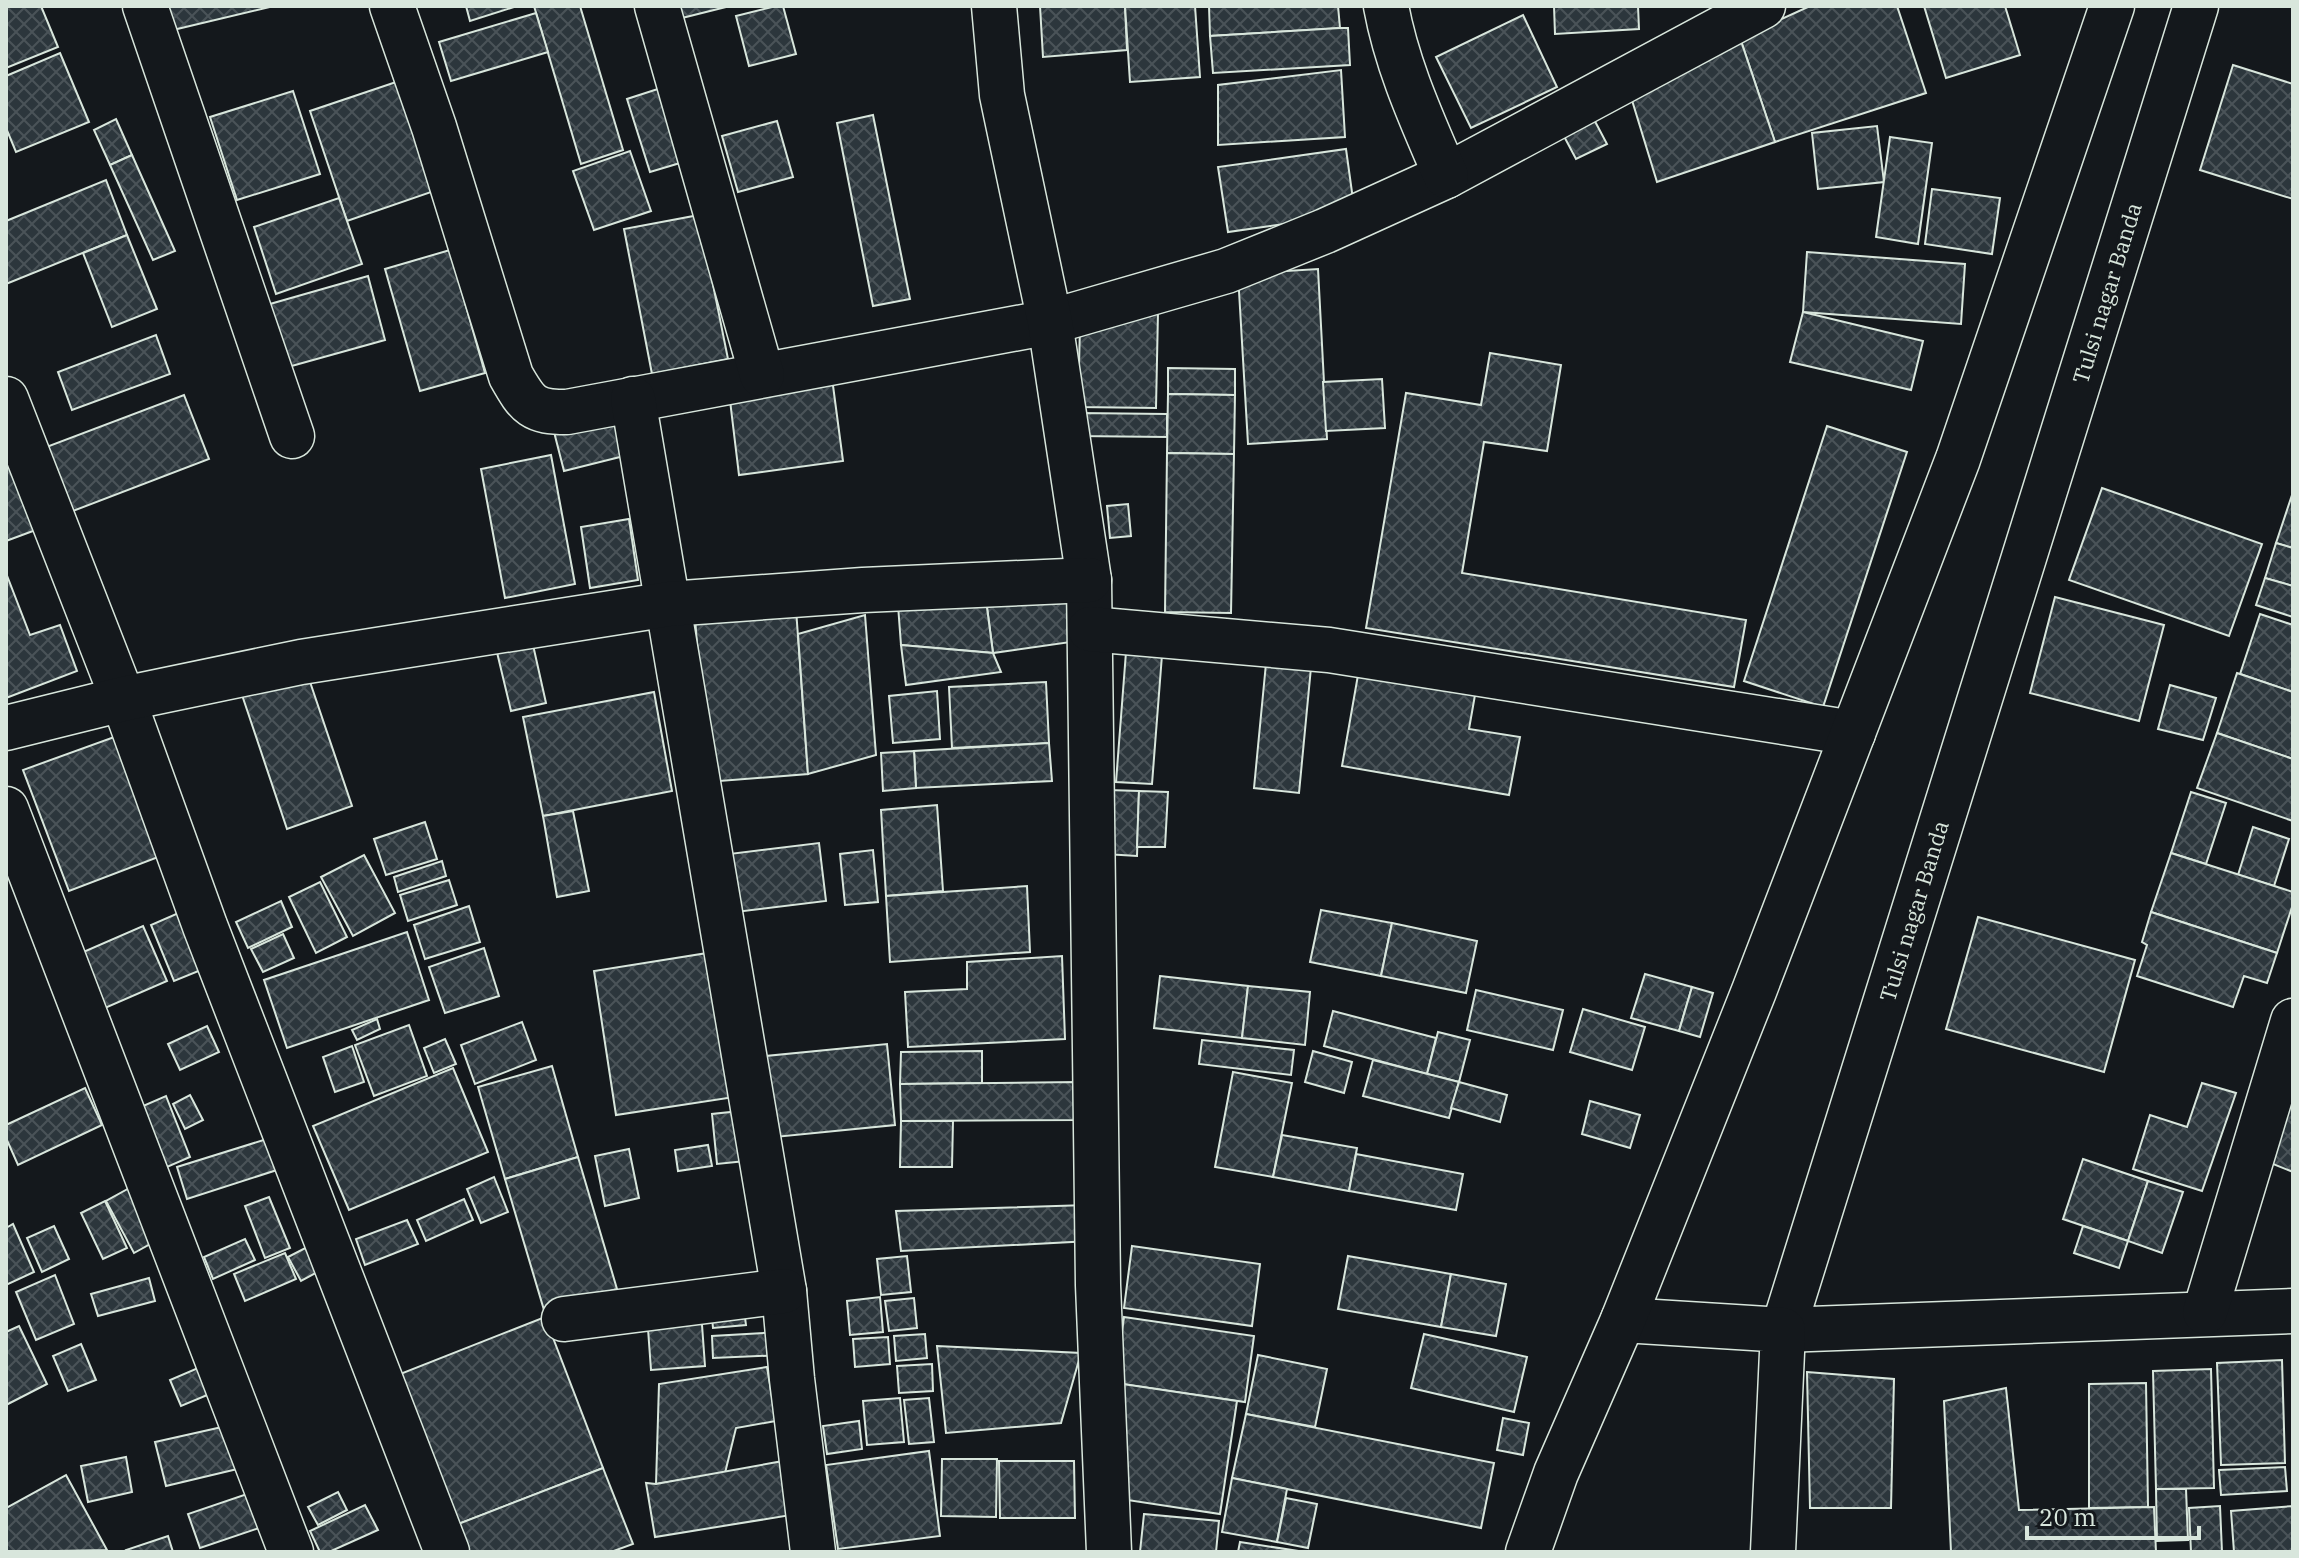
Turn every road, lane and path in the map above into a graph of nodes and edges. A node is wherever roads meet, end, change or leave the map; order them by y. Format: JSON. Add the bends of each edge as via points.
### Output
{"nodes":[{"id":1,"x":145,"y":6,"type":"edge"},
{"id":2,"x":392,"y":6,"type":"edge"},
{"id":3,"x":657,"y":6,"type":"edge"},
{"id":4,"x":994,"y":6,"type":"edge"},
{"id":5,"x":1386,"y":6,"type":"edge"},
{"id":6,"x":1763,"y":6,"type":"edge"},
{"id":7,"x":2112,"y":6,"type":"edge"},
{"id":8,"x":2196,"y":6,"type":"edge"},
{"id":9,"x":1446,"y":176,"type":"junction"},
{"id":10,"x":1050,"y":322,"type":"junction"},
{"id":11,"x":762,"y":375,"type":"junction"},
{"id":12,"x":6,"y":399,"type":"edge"},
{"id":13,"x":633,"y":399,"type":"junction"},
{"id":14,"x":292,"y":436,"type":"dead end"},
{"id":15,"x":1089,"y":580,"type":"junction"},
{"id":16,"x":669,"y":604,"type":"junction"},
{"id":17,"x":1090,"y":629,"type":"junction"},
{"id":18,"x":123,"y":699,"type":"junction"},
{"id":19,"x":6,"y":728,"type":"edge"},
{"id":20,"x":1853,"y":733,"type":"junction"},
{"id":21,"x":6,"y":809,"type":"edge"},
{"id":22,"x":2293,"y":1021,"type":"edge"},
{"id":23,"x":784,"y":1291,"type":"junction"},
{"id":24,"x":2293,"y":1311,"type":"edge"},
{"id":25,"x":2205,"y":1312,"type":"junction"},
{"id":26,"x":564,"y":1319,"type":"dead end"},
{"id":27,"x":1623,"y":1320,"type":"junction"},
{"id":28,"x":1783,"y":1330,"type":"junction"},
{"id":29,"x":291,"y":1552,"type":"edge"},
{"id":30,"x":447,"y":1552,"type":"edge"},
{"id":31,"x":813,"y":1552,"type":"edge"},
{"id":32,"x":1109,"y":1552,"type":"edge"},
{"id":33,"x":1528,"y":1552,"type":"edge"},
{"id":34,"x":1773,"y":1552,"type":"edge"}],
"edges":[{"from":1,"to":14,"type":"street"},
{"from":2,"to":13,"type":"street","via":[[511,376],[526,402],[543,412],[567,412]]},
{"from":3,"to":11,"type":"street"},
{"from":4,"to":10,"type":"street","via":[[1002,95]]},
{"from":5,"to":9,"type":"street","via":[[1409,91]]},
{"from":6,"to":9,"type":"street"},
{"from":7,"to":20,"type":"street","via":[[1958,459]]},
{"from":8,"to":28,"type":"street","name":"Tulsi nagar Banda"},
{"from":9,"to":10,"type":"street","via":[[1226,271]]},
{"from":10,"to":11,"type":"street"},
{"from":10,"to":15,"type":"street"},
{"from":11,"to":13,"type":"street"},
{"from":12,"to":18,"type":"street"},
{"from":13,"to":16,"type":"street"},
{"from":15,"to":16,"type":"street"},
{"from":15,"to":17,"type":"street"},
{"from":16,"to":18,"type":"street","via":[[301,662]]},
{"from":16,"to":23,"type":"street"},
{"from":17,"to":20,"type":"street","via":[[1329,650]]},
{"from":17,"to":32,"type":"street","via":[[1098,1270]]},
{"from":18,"to":19,"type":"street"},
{"from":18,"to":30,"type":"street"},
{"from":20,"to":27,"type":"street"},
{"from":21,"to":29,"type":"street"},
{"from":22,"to":25,"type":"street"},
{"from":23,"to":26,"type":"street"},
{"from":23,"to":31,"type":"street"},
{"from":24,"to":25,"type":"street"},
{"from":25,"to":28,"type":"street"},
{"from":27,"to":28,"type":"street"},
{"from":27,"to":33,"type":"street","via":[[1556,1473]]},
{"from":28,"to":34,"type":"street","name":"Tulsi nagar Banda"}]}
